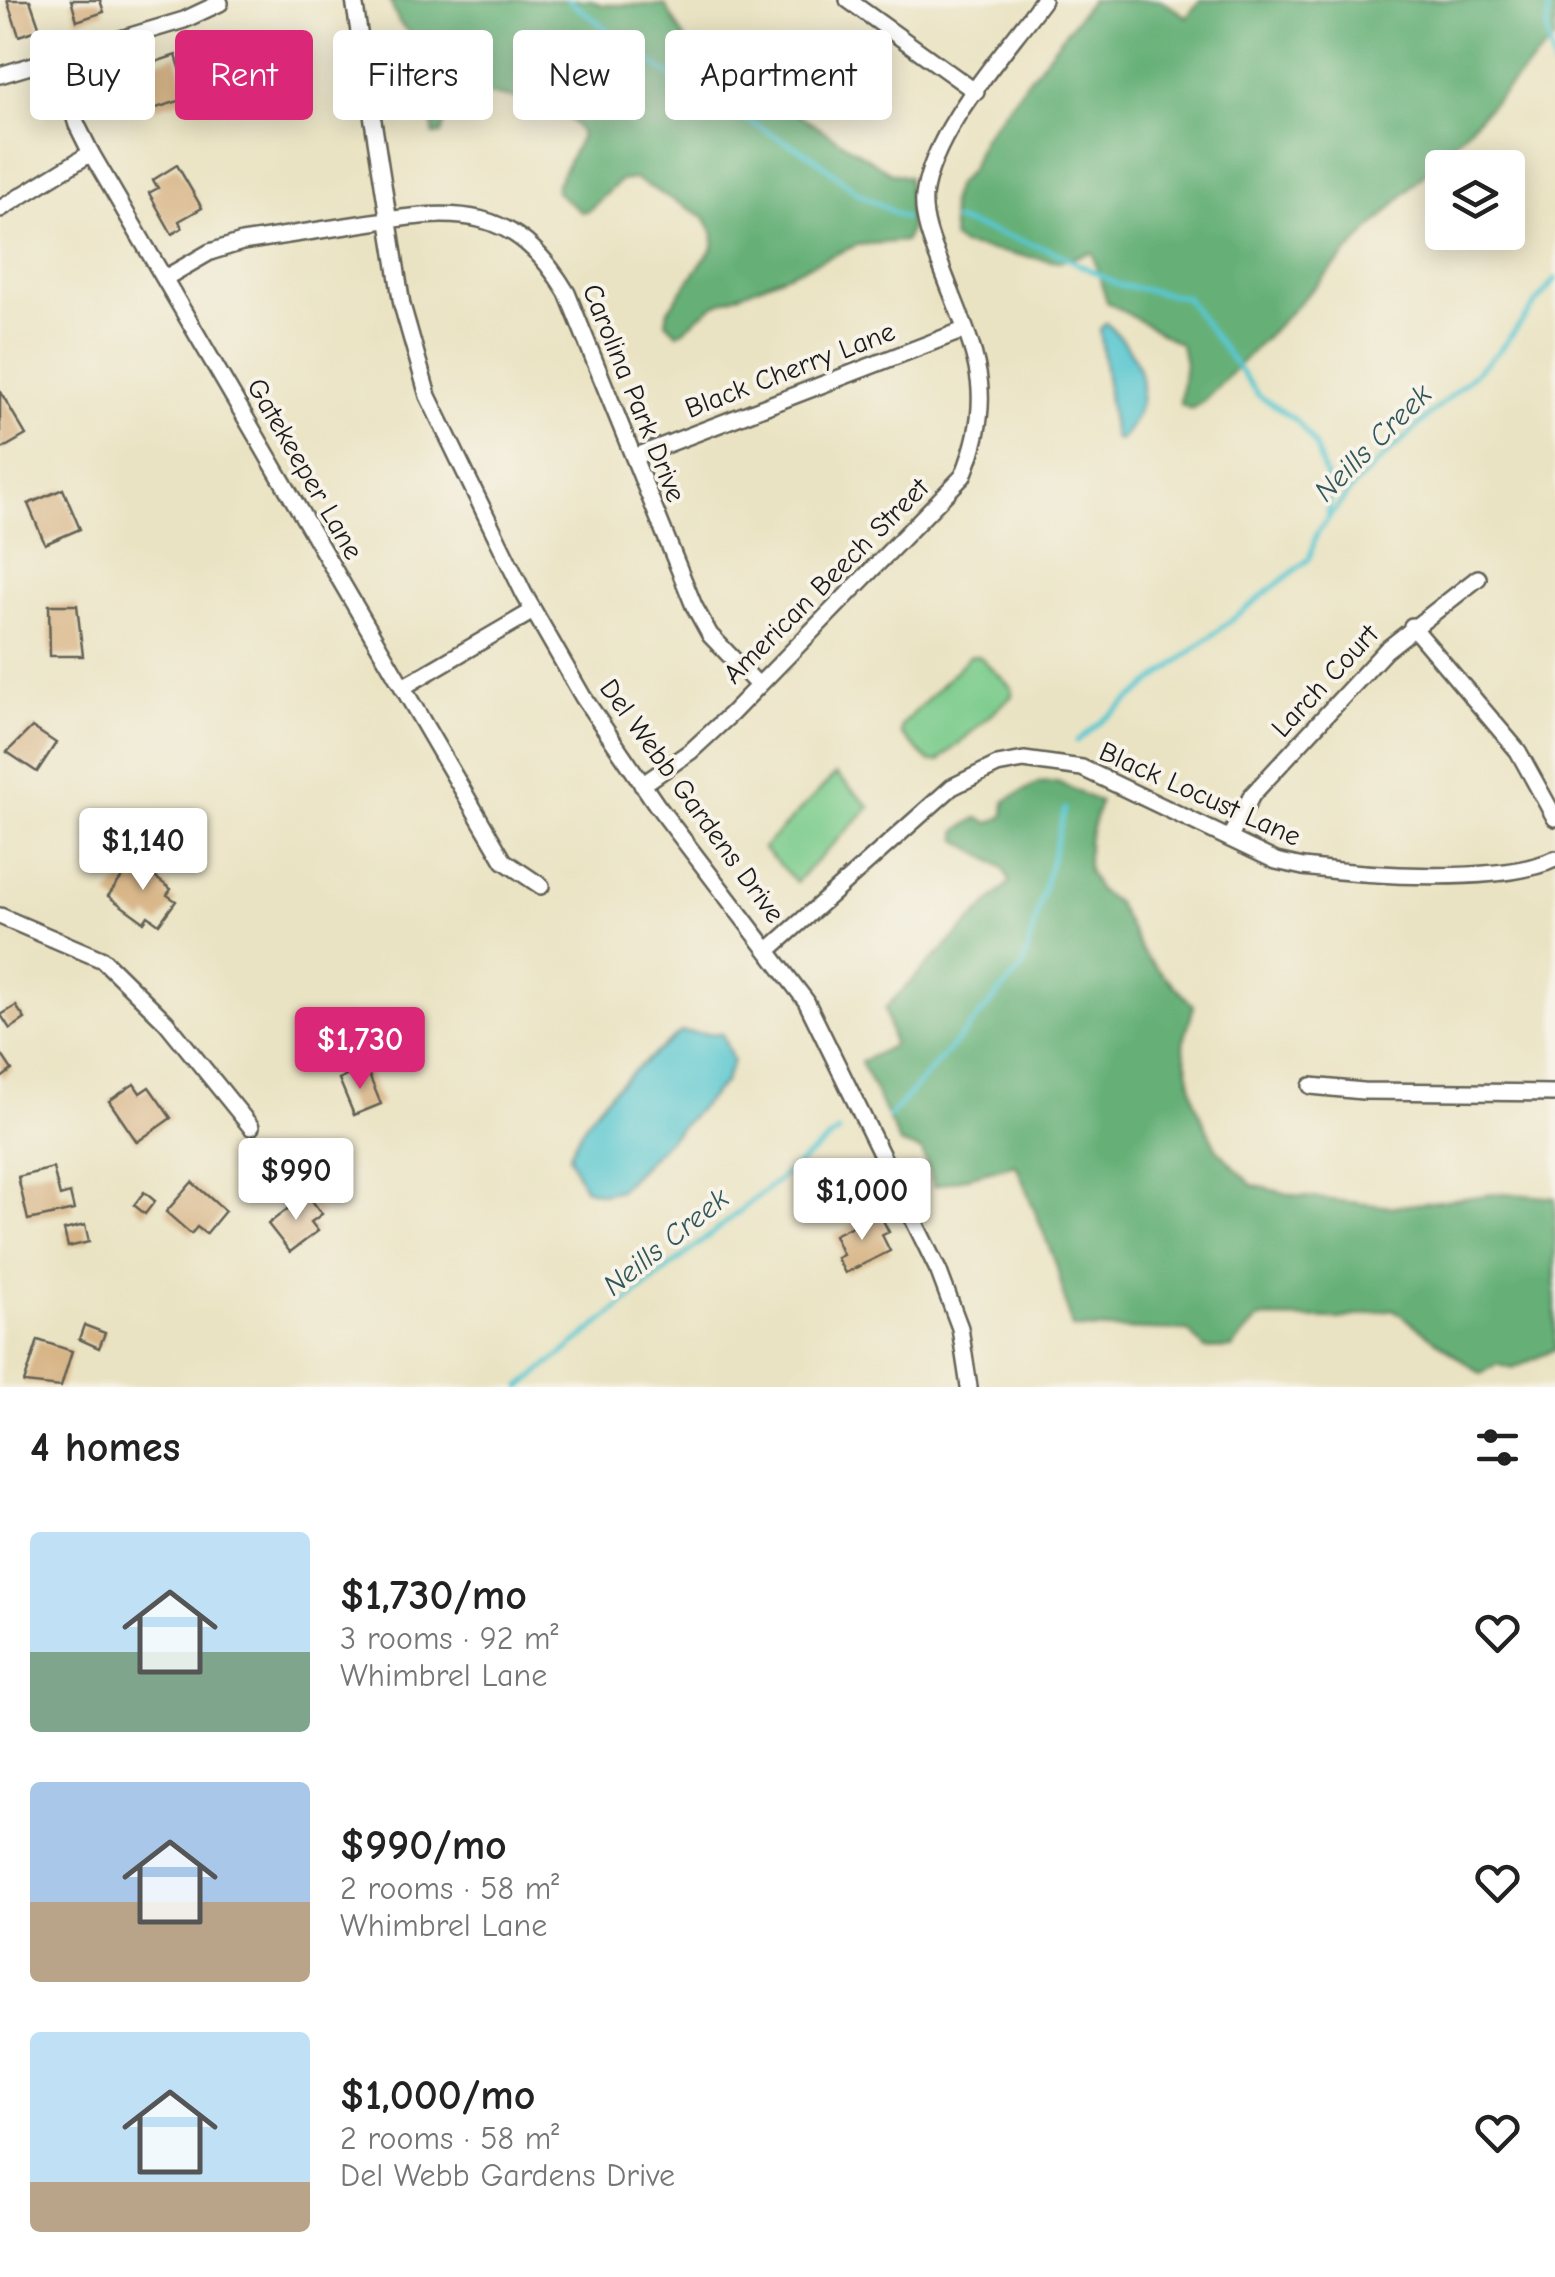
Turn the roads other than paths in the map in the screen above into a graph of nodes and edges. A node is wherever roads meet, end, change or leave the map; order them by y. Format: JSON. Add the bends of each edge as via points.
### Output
{"nodes":[{"id":1,"x":354,"y":0,"type":"edge"},
{"id":2,"x":848,"y":0,"type":"edge"},
{"id":3,"x":1043,"y":0,"type":"edge"},
{"id":4,"x":220,"y":3,"type":"dead end"},
{"id":5,"x":150,"y":30,"type":"edge"},
{"id":6,"x":30,"y":66,"type":"edge"},
{"id":7,"x":0,"y":75,"type":"edge"},
{"id":8,"x":976,"y":92,"type":"junction"},
{"id":9,"x":75,"y":120,"type":"edge"},
{"id":10,"x":91,"y":153,"type":"junction"},
{"id":11,"x":0,"y":208,"type":"edge"},
{"id":12,"x":388,"y":220,"type":"junction"},
{"id":13,"x":165,"y":278,"type":"junction"},
{"id":14,"x":964,"y":330,"type":"junction"},
{"id":15,"x":634,"y":458,"type":"junction"},
{"id":16,"x":1478,"y":578,"type":"dead end"},
{"id":17,"x":533,"y":611,"type":"junction"},
{"id":18,"x":1412,"y":626,"type":"junction"},
{"id":19,"x":758,"y":685,"type":"junction"},
{"id":20,"x":403,"y":687,"type":"junction"},
{"id":21,"x":642,"y":786,"type":"junction"},
{"id":22,"x":1555,"y":818,"type":"edge"},
{"id":23,"x":1230,"y":837,"type":"junction"},
{"id":24,"x":1555,"y":859,"type":"edge"},
{"id":25,"x":540,"y":886,"type":"dead end"},
{"id":26,"x":0,"y":916,"type":"edge"},
{"id":27,"x":770,"y":949,"type":"junction"},
{"id":28,"x":1311,"y":1086,"type":"dead end"},
{"id":29,"x":1555,"y":1092,"type":"edge"},
{"id":30,"x":252,"y":1127,"type":"dead end"},
{"id":31,"x":969,"y":1387,"type":"edge"}],
"edges":[{"from":1,"to":12,"type":"street","name":"Del Webb Gardens Drive"},
{"from":2,"to":8,"type":"street"},
{"from":3,"to":8,"type":"street","name":"American Beech Street"},
{"from":4,"to":5,"type":"street"},
{"from":6,"to":7,"type":"street"},
{"from":8,"to":14,"type":"street","name":"American Beech Street","via":[[943,142],[924,199],[930,236]]},
{"from":9,"to":10,"type":"street","name":"Gatekeeper Lane"},
{"from":10,"to":11,"type":"street"},
{"from":10,"to":13,"type":"street","name":"Gatekeeper Lane"},
{"from":12,"to":13,"type":"street","name":"Carolina Park Drive","via":[[231,245]]},
{"from":12,"to":15,"type":"street","name":"Carolina Park Drive","via":[[445,212],[481,219],[534,248],[568,293]]},
{"from":12,"to":17,"type":"street","name":"Del Webb Gardens Drive","via":[[421,378]]},
{"from":13,"to":20,"type":"street","name":"Gatekeeper Lane"},
{"from":14,"to":15,"type":"street","name":"Black Cherry Lane"},
{"from":14,"to":19,"type":"street","name":"American Beech Street","via":[[980,368],[983,408],[963,476]]},
{"from":15,"to":19,"type":"street","name":"Carolina Park Drive","via":[[694,606],[710,635]]},
{"from":16,"to":18,"type":"street","name":"Larch Court"},
{"from":17,"to":20,"type":"street"},
{"from":17,"to":21,"type":"street","name":"Del Webb Gardens Drive"},
{"from":18,"to":22,"type":"street","via":[[1518,751]]},
{"from":18,"to":23,"type":"street","name":"Larch Court","via":[[1252,795]]},
{"from":19,"to":21,"type":"street","name":"American Beech Street","via":[[691,751]]},
{"from":20,"to":25,"type":"street","name":"Gatekeeper Lane","via":[[504,860]]},
{"from":21,"to":27,"type":"street","name":"Del Webb Gardens Drive"},
{"from":23,"to":24,"type":"street","name":"Black Locust Lane","via":[[1276,860],[1330,870],[1486,874]]},
{"from":23,"to":27,"type":"street","name":"Black Locust Lane","via":[[1082,768],[1048,760],[997,765],[952,786]]},
{"from":26,"to":30,"type":"street","via":[[104,960],[166,1022]]},
{"from":27,"to":31,"type":"street","name":"Del Webb Gardens Drive","via":[[806,1001],[939,1272],[960,1328]]},
{"from":28,"to":29,"type":"street"}]}
